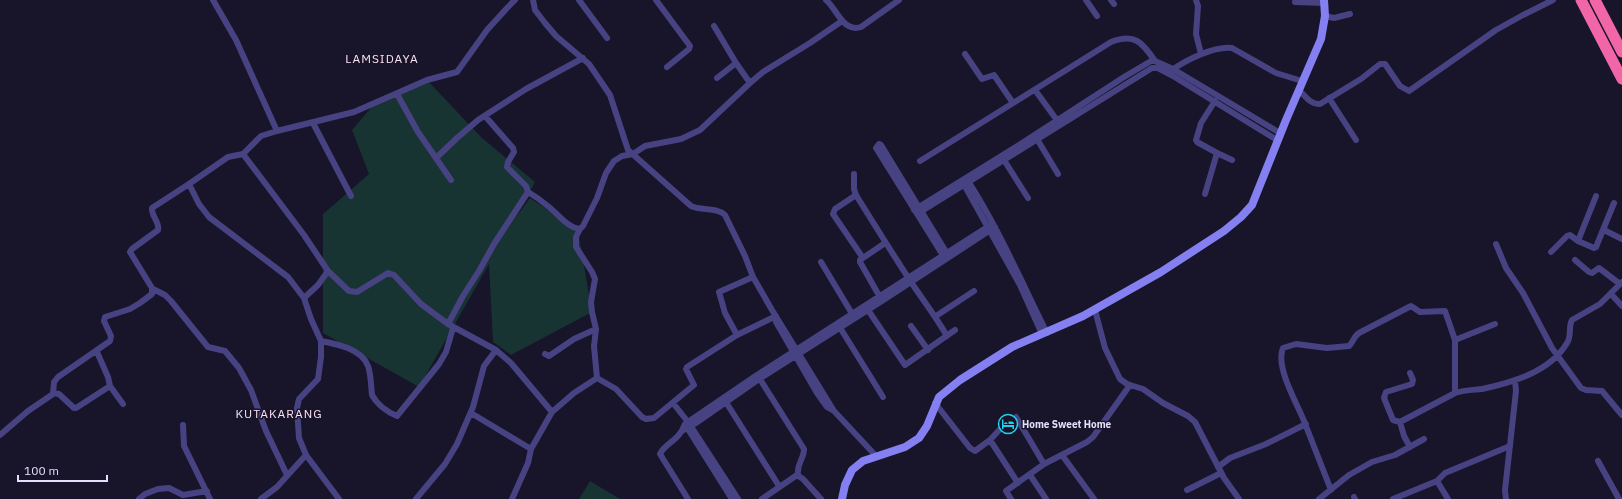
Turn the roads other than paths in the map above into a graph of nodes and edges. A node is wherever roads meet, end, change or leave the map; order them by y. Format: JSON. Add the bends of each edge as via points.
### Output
{"nodes":[{"id":1,"x":213,"y":0,"type":"edge"},
{"id":2,"x":515,"y":0,"type":"edge"},
{"id":3,"x":533,"y":0,"type":"edge"},
{"id":4,"x":656,"y":0,"type":"edge"},
{"id":5,"x":826,"y":0,"type":"edge"},
{"id":6,"x":1086,"y":0,"type":"edge"},
{"id":7,"x":1196,"y":0,"type":"edge"},
{"id":8,"x":1554,"y":0,"type":"edge"},
{"id":9,"x":1581,"y":0,"type":"edge"},
{"id":10,"x":1595,"y":0,"type":"edge"},
{"id":11,"x":582,"y":1,"type":"edge"},
{"id":12,"x":896,"y":1,"type":"edge"},
{"id":13,"x":1324,"y":1,"type":"edge"},
{"id":14,"x":1295,"y":2,"type":"dead end"},
{"id":15,"x":1350,"y":14,"type":"dead end"},
{"id":16,"x":1097,"y":16,"type":"dead end"},
{"id":17,"x":1324,"y":16,"type":"junction"},
{"id":18,"x":842,"y":21,"type":"junction"},
{"id":19,"x":714,"y":26,"type":"dead end"},
{"id":20,"x":607,"y":38,"type":"dead end"},
{"id":21,"x":1622,"y":52,"type":"edge"},
{"id":22,"x":965,"y":54,"type":"dead end"},
{"id":23,"x":1201,"y":54,"type":"junction"},
{"id":24,"x":583,"y":58,"type":"junction"},
{"id":25,"x":1155,"y":61,"type":"junction"},
{"id":26,"x":736,"y":63,"type":"junction"},
{"id":27,"x":667,"y":67,"type":"dead end"},
{"id":28,"x":1619,"y":67,"type":"edge"},
{"id":29,"x":1173,"y":69,"type":"junction"},
{"id":30,"x":1168,"y":74,"type":"junction"},
{"id":31,"x":717,"y":78,"type":"dead end"},
{"id":32,"x":1302,"y":81,"type":"junction"},
{"id":33,"x":750,"y":83,"type":"junction"},
{"id":34,"x":1035,"y":90,"type":"junction"},
{"id":35,"x":1299,"y":90,"type":"junction"},
{"id":36,"x":397,"y":94,"type":"junction"},
{"id":37,"x":1329,"y":98,"type":"junction"},
{"id":38,"x":1215,"y":101,"type":"junction"},
{"id":39,"x":1013,"y":103,"type":"junction"},
{"id":40,"x":485,"y":116,"type":"junction"},
{"id":41,"x":1059,"y":122,"type":"junction"},
{"id":42,"x":313,"y":123,"type":"junction"},
{"id":43,"x":276,"y":131,"type":"junction"},
{"id":44,"x":1279,"y":137,"type":"junction"},
{"id":45,"x":1037,"y":139,"type":"junction"},
{"id":46,"x":1356,"y":140,"type":"dead end"},
{"id":47,"x":1217,"y":153,"type":"junction"},
{"id":48,"x":243,"y":154,"type":"junction"},
{"id":49,"x":633,"y":154,"type":"junction"},
{"id":50,"x":436,"y":158,"type":"junction"},
{"id":51,"x":1004,"y":160,"type":"junction"},
{"id":52,"x":1232,"y":160,"type":"dead end"},
{"id":53,"x":920,"y":161,"type":"dead end"},
{"id":54,"x":854,"y":174,"type":"dead end"},
{"id":55,"x":1058,"y":174,"type":"dead end"},
{"id":56,"x":451,"y":180,"type":"dead end"},
{"id":57,"x":965,"y":181,"type":"junction"},
{"id":58,"x":189,"y":184,"type":"junction"},
{"id":59,"x":528,"y":192,"type":"junction"},
{"id":60,"x":1205,"y":194,"type":"dead end"},
{"id":61,"x":856,"y":195,"type":"junction"},
{"id":62,"x":351,"y":196,"type":"dead end"},
{"id":63,"x":1596,"y":196,"type":"dead end"},
{"id":64,"x":1028,"y":198,"type":"dead end"},
{"id":65,"x":1614,"y":204,"type":"dead end"},
{"id":66,"x":918,"y":210,"type":"junction"},
{"id":67,"x":991,"y":227,"type":"junction"},
{"id":68,"x":580,"y":229,"type":"junction"},
{"id":69,"x":1604,"y":230,"type":"junction"},
{"id":70,"x":1622,"y":239,"type":"edge"},
{"id":71,"x":1578,"y":241,"type":"junction"},
{"id":72,"x":885,"y":243,"type":"junction"},
{"id":73,"x":1496,"y":244,"type":"dead end"},
{"id":74,"x":1551,"y":252,"type":"dead end"},
{"id":75,"x":946,"y":257,"type":"junction"},
{"id":76,"x":863,"y":258,"type":"junction"},
{"id":77,"x":1575,"y":260,"type":"dead end"},
{"id":78,"x":821,"y":262,"type":"dead end"},
{"id":79,"x":328,"y":271,"type":"junction"},
{"id":80,"x":753,"y":276,"type":"junction"},
{"id":81,"x":910,"y":280,"type":"junction"},
{"id":82,"x":1621,"y":283,"type":"edge"},
{"id":83,"x":153,"y":289,"type":"junction"},
{"id":84,"x":974,"y":291,"type":"dead end"},
{"id":85,"x":1611,"y":294,"type":"junction"},
{"id":86,"x":304,"y":298,"type":"junction"},
{"id":87,"x":881,"y":299,"type":"junction"},
{"id":88,"x":1622,"y":306,"type":"edge"},
{"id":89,"x":867,"y":308,"type":"junction"},
{"id":90,"x":1095,"y":310,"type":"junction"},
{"id":91,"x":776,"y":316,"type":"junction"},
{"id":92,"x":854,"y":316,"type":"junction"},
{"id":93,"x":936,"y":316,"type":"junction"},
{"id":94,"x":1495,"y":324,"type":"dead end"},
{"id":95,"x":450,"y":326,"type":"junction"},
{"id":96,"x":839,"y":326,"type":"junction"},
{"id":97,"x":911,"y":326,"type":"dead end"},
{"id":98,"x":596,"y":329,"type":"junction"},
{"id":99,"x":955,"y":330,"type":"dead end"},
{"id":100,"x":1044,"y":333,"type":"junction"},
{"id":101,"x":738,"y":335,"type":"junction"},
{"id":102,"x":947,"y":336,"type":"junction"},
{"id":103,"x":1455,"y":340,"type":"junction"},
{"id":104,"x":321,"y":341,"type":"junction"},
{"id":105,"x":496,"y":350,"type":"junction"},
{"id":106,"x":928,"y":350,"type":"junction"},
{"id":107,"x":97,"y":352,"type":"junction"},
{"id":108,"x":796,"y":352,"type":"junction"},
{"id":109,"x":545,"y":354,"type":"dead end"},
{"id":110,"x":1558,"y":356,"type":"junction"},
{"id":111,"x":1410,"y":372,"type":"dead end"},
{"id":112,"x":758,"y":377,"type":"junction"},
{"id":113,"x":597,"y":378,"type":"junction"},
{"id":114,"x":1515,"y":380,"type":"junction"},
{"id":115,"x":1130,"y":385,"type":"junction"},
{"id":116,"x":110,"y":386,"type":"junction"},
{"id":117,"x":53,"y":393,"type":"junction"},
{"id":118,"x":1455,"y":393,"type":"junction"},
{"id":119,"x":883,"y":398,"type":"dead end"},
{"id":120,"x":725,"y":400,"type":"junction"},
{"id":121,"x":673,"y":402,"type":"junction"},
{"id":122,"x":935,"y":403,"type":"junction"},
{"id":123,"x":123,"y":404,"type":"dead end"},
{"id":124,"x":552,"y":412,"type":"junction"},
{"id":125,"x":471,"y":413,"type":"junction"},
{"id":126,"x":1622,"y":415,"type":"edge"},
{"id":127,"x":1400,"y":422,"type":"junction"},
{"id":128,"x":1306,"y":424,"type":"junction"},
{"id":129,"x":183,"y":425,"type":"dead end"},
{"id":130,"x":687,"y":426,"type":"junction"},
{"id":131,"x":0,"y":435,"type":"edge"},
{"id":132,"x":1424,"y":439,"type":"dead end"},
{"id":133,"x":990,"y":440,"type":"junction"},
{"id":134,"x":1510,"y":446,"type":"junction"},
{"id":135,"x":1410,"y":447,"type":"junction"},
{"id":136,"x":532,"y":449,"type":"junction"},
{"id":137,"x":306,"y":455,"type":"junction"},
{"id":138,"x":1062,"y":455,"type":"junction"},
{"id":139,"x":876,"y":456,"type":"junction"},
{"id":140,"x":1598,"y":461,"type":"dead end"},
{"id":141,"x":1044,"y":464,"type":"junction"},
{"id":142,"x":1220,"y":470,"type":"junction"},
{"id":143,"x":287,"y":475,"type":"junction"},
{"id":144,"x":798,"y":476,"type":"junction"},
{"id":145,"x":1030,"y":476,"type":"junction"},
{"id":146,"x":1437,"y":481,"type":"junction"},
{"id":147,"x":1018,"y":483,"type":"junction"},
{"id":148,"x":779,"y":486,"type":"junction"},
{"id":149,"x":1187,"y":490,"type":"dead end"},
{"id":150,"x":1331,"y":490,"type":"junction"},
{"id":151,"x":206,"y":491,"type":"junction"},
{"id":152,"x":1092,"y":497,"type":"edge"},
{"id":153,"x":1402,"y":497,"type":"edge"},
{"id":154,"x":263,"y":498,"type":"edge"},
{"id":155,"x":139,"y":499,"type":"edge"},
{"id":156,"x":210,"y":499,"type":"edge"},
{"id":157,"x":339,"y":499,"type":"edge"},
{"id":158,"x":416,"y":499,"type":"edge"},
{"id":159,"x":512,"y":499,"type":"edge"},
{"id":160,"x":688,"y":499,"type":"edge"},
{"id":161,"x":732,"y":499,"type":"edge"},
{"id":162,"x":738,"y":499,"type":"edge"},
{"id":163,"x":762,"y":499,"type":"edge"},
{"id":164,"x":821,"y":499,"type":"edge"},
{"id":165,"x":842,"y":499,"type":"edge"},
{"id":166,"x":1011,"y":499,"type":"edge"},
{"id":167,"x":1046,"y":499,"type":"edge"},
{"id":168,"x":1085,"y":499,"type":"edge"},
{"id":169,"x":1239,"y":499,"type":"edge"},
{"id":170,"x":1319,"y":499,"type":"edge"},
{"id":171,"x":1393,"y":499,"type":"edge"},
{"id":172,"x":1448,"y":499,"type":"edge"},
{"id":173,"x":1506,"y":499,"type":"edge"},
{"id":174,"x":1619,"y":499,"type":"edge"}],
"edges":[{"from":1,"to":43,"type":"street","via":[[236,40]]},
{"from":2,"to":36,"type":"street","via":[[487,30],[459,70],[427,80]]},
{"from":3,"to":24,"type":"street","via":[[538,15],[552,32]]},
{"from":4,"to":27,"type":"street","via":[[690,46]]},
{"from":5,"to":18,"type":"street"},
{"from":6,"to":16,"type":"street"},
{"from":7,"to":23,"type":"street","via":[[1196,34]]},
{"from":8,"to":37,"type":"street","via":[[1496,30],[1410,91],[1400,86],[1385,64],[1380,64]]},
{"from":9,"to":28,"type":"highway"},
{"from":10,"to":21,"type":"highway"},
{"from":11,"to":20,"type":"street"},
{"from":12,"to":18,"type":"street","via":[[861,27],[850,27]]},
{"from":13,"to":14,"type":"street"},
{"from":13,"to":17,"type":"main road"},
{"from":15,"to":17,"type":"street","via":[[1334,18]]},
{"from":17,"to":32,"type":"main road","via":[[1321,39]]},
{"from":18,"to":33,"type":"street"},
{"from":19,"to":26,"type":"street"},
{"from":22,"to":39,"type":"street","via":[[982,79],[994,75]]},
{"from":23,"to":29,"type":"street"},
{"from":23,"to":32,"type":"street","via":[[1226,47],[1232,48],[1276,73]]},
{"from":24,"to":40,"type":"street","via":[[526,89]]},
{"from":24,"to":49,"type":"street","via":[[610,95],[627,149]]},
{"from":25,"to":29,"type":"street"},
{"from":25,"to":34,"type":"street","via":[[1138,41],[1120,39],[1099,49]]},
{"from":25,"to":41,"type":"street","via":[[1124,76]]},
{"from":26,"to":31,"type":"street"},
{"from":26,"to":33,"type":"street"},
{"from":29,"to":30,"type":"street"},
{"from":29,"to":44,"type":"street"},
{"from":30,"to":38,"type":"street"},
{"from":30,"to":41,"type":"street","via":[[1158,68],[1152,68]]},
{"from":32,"to":35,"type":"main road"},
{"from":33,"to":49,"type":"street","via":[[700,130],[681,139],[645,146]]},
{"from":34,"to":39,"type":"street"},
{"from":34,"to":41,"type":"street"},
{"from":35,"to":37,"type":"street","via":[[1316,104]]},
{"from":35,"to":44,"type":"main road"},
{"from":36,"to":42,"type":"street","via":[[354,112]]},
{"from":36,"to":50,"type":"street"},
{"from":37,"to":46,"type":"street"},
{"from":38,"to":44,"type":"street"},
{"from":38,"to":47,"type":"street","via":[[1204,116],[1196,140]]},
{"from":39,"to":53,"type":"street"},
{"from":40,"to":50,"type":"street"},
{"from":40,"to":59,"type":"street","via":[[513,148],[514,152],[507,167],[526,186]]},
{"from":41,"to":45,"type":"street"},
{"from":41,"to":57,"type":"street"},
{"from":42,"to":43,"type":"street"},
{"from":42,"to":62,"type":"street"},
{"from":43,"to":48,"type":"street","via":[[261,136]]},
{"from":44,"to":90,"type":"main road","via":[[1252,205],[1241,217],[1224,232],[1188,256]]},
{"from":45,"to":51,"type":"street"},
{"from":45,"to":55,"type":"street"},
{"from":47,"to":52,"type":"street"},
{"from":47,"to":60,"type":"street"},
{"from":48,"to":58,"type":"street","via":[[228,157]]},
{"from":48,"to":79,"type":"street"},
{"from":49,"to":68,"type":"street","via":[[622,156],[606,173],[598,198]]},
{"from":49,"to":80,"type":"street","via":[[691,206],[698,210],[721,212],[725,216]]},
{"from":50,"to":56,"type":"street"},
{"from":51,"to":57,"type":"street"},
{"from":51,"to":64,"type":"street"},
{"from":54,"to":61,"type":"street"},
{"from":57,"to":66,"type":"street"},
{"from":57,"to":67,"type":"street"},
{"from":58,"to":83,"type":"street","via":[[152,208],[159,226],[158,230],[130,252]]},
{"from":58,"to":86,"type":"street","via":[[209,217],[288,277]]},
{"from":59,"to":68,"type":"street","via":[[565,222]]},
{"from":59,"to":95,"type":"street","via":[[463,296]]},
{"from":61,"to":72,"type":"street"},
{"from":61,"to":76,"type":"street","via":[[835,209],[833,214]]},
{"from":63,"to":71,"type":"street"},
{"from":65,"to":69,"type":"street"},
{"from":66,"to":66,"type":"street","via":[[876,148],[879,144]]},
{"from":66,"to":75,"type":"street"},
{"from":67,"to":75,"type":"street"},
{"from":67,"to":100,"type":"street","via":[[1022,284]]},
{"from":68,"to":98,"type":"street","via":[[576,237],[576,247],[595,279],[591,302]]},
{"from":69,"to":70,"type":"street"},
{"from":69,"to":71,"type":"street","via":[[1594,248]]},
{"from":71,"to":74,"type":"street","via":[[1570,235],[1567,236]]},
{"from":72,"to":76,"type":"street"},
{"from":72,"to":81,"type":"street"},
{"from":73,"to":110,"type":"street","via":[[1506,268]]},
{"from":75,"to":81,"type":"street"},
{"from":76,"to":87,"type":"street","via":[[860,262]]},
{"from":77,"to":82,"type":"street","via":[[1589,272],[1599,268]]},
{"from":78,"to":92,"type":"street"},
{"from":79,"to":86,"type":"street"},
{"from":79,"to":95,"type":"street","via":[[352,292],[357,292],[391,274],[397,277],[422,304]]},
{"from":80,"to":91,"type":"street"},
{"from":80,"to":101,"type":"street","via":[[719,292],[724,313]]},
{"from":81,"to":87,"type":"street"},
{"from":81,"to":93,"type":"street"},
{"from":82,"to":85,"type":"street"},
{"from":83,"to":107,"type":"street","via":[[152,294],[130,309],[106,317],[104,321],[111,340]]},
{"from":83,"to":143,"type":"street","via":[[165,294],[208,347],[225,351],[234,360],[251,390],[268,436]]},
{"from":84,"to":93,"type":"street"},
{"from":85,"to":88,"type":"street"},
{"from":85,"to":110,"type":"street","via":[[1600,304],[1572,320],[1569,341]]},
{"from":86,"to":104,"type":"street"},
{"from":87,"to":89,"type":"street"},
{"from":89,"to":92,"type":"street"},
{"from":89,"to":106,"type":"street","via":[[905,365]]},
{"from":90,"to":100,"type":"main road"},
{"from":90,"to":115,"type":"street","via":[[1105,348],[1116,373]]},
{"from":91,"to":101,"type":"street"},
{"from":91,"to":108,"type":"street"},
{"from":92,"to":96,"type":"street"},
{"from":93,"to":102,"type":"street"},
{"from":94,"to":103,"type":"street"},
{"from":95,"to":104,"type":"street","via":[[446,352],[439,364],[397,416],[374,399],[368,366],[363,358],[355,352]]},
{"from":95,"to":105,"type":"street"},
{"from":96,"to":108,"type":"street"},
{"from":96,"to":119,"type":"street"},
{"from":97,"to":106,"type":"street"},
{"from":98,"to":109,"type":"street","via":[[574,339],[549,356]]},
{"from":98,"to":113,"type":"street","via":[[594,346]]},
{"from":99,"to":102,"type":"street"},
{"from":100,"to":122,"type":"main road","via":[[1012,347],[986,363],[960,380]]},
{"from":101,"to":121,"type":"street","via":[[687,367],[687,373],[694,385]]},
{"from":102,"to":106,"type":"street"},
{"from":103,"to":118,"type":"street"},
{"from":103,"to":128,"type":"street","via":[[1445,311],[1420,312],[1411,306],[1359,333],[1349,346],[1327,348],[1296,344],[1283,348],[1282,360],[1287,383]]},
{"from":104,"to":137,"type":"street","via":[[318,379],[299,399],[297,408],[299,438]]},
{"from":105,"to":124,"type":"street","via":[[511,363]]},
{"from":105,"to":125,"type":"street","via":[[484,366]]},
{"from":107,"to":116,"type":"street"},
{"from":107,"to":117,"type":"street","via":[[58,377],[54,382]]},
{"from":108,"to":112,"type":"street"},
{"from":108,"to":139,"type":"street","via":[[834,411]]},
{"from":110,"to":114,"type":"street","via":[[1536,371]]},
{"from":110,"to":126,"type":"street","via":[[1581,388],[1602,391]]},
{"from":111,"to":127,"type":"street","via":[[1412,384],[1386,392],[1384,398],[1393,420]]},
{"from":112,"to":120,"type":"street"},
{"from":112,"to":144,"type":"street","via":[[804,449],[797,468]]},
{"from":113,"to":121,"type":"street","via":[[616,389],[637,413],[646,419],[654,418]]},
{"from":113,"to":124,"type":"street"},
{"from":114,"to":118,"type":"street"},
{"from":114,"to":134,"type":"street"},
{"from":115,"to":138,"type":"street","via":[[1093,437]]},
{"from":115,"to":142,"type":"street","via":[[1143,389],[1195,422]]},
{"from":116,"to":117,"type":"street","via":[[76,408],[60,394]]},
{"from":116,"to":123,"type":"street"},
{"from":117,"to":131,"type":"street"},
{"from":118,"to":127,"type":"street"},
{"from":120,"to":130,"type":"street"},
{"from":120,"to":148,"type":"street"},
{"from":121,"to":130,"type":"street"},
{"from":122,"to":133,"type":"street","via":[[970,448],[976,451]]},
{"from":122,"to":139,"type":"main road","via":[[927,426],[919,438],[905,447]]},
{"from":124,"to":136,"type":"street"},
{"from":125,"to":136,"type":"street"},
{"from":125,"to":158,"type":"street","via":[[445,464]]},
{"from":127,"to":135,"type":"street"},
{"from":128,"to":142,"type":"street","via":[[1230,458]]},
{"from":128,"to":150,"type":"street"},
{"from":129,"to":151,"type":"street","via":[[184,446]]},
{"from":130,"to":160,"type":"street","via":[[660,454]]},
{"from":130,"to":161,"type":"street"},
{"from":130,"to":162,"type":"street"},
{"from":132,"to":135,"type":"street"},
{"from":133,"to":141,"type":"street","via":[[1016,417]]},
{"from":133,"to":147,"type":"street"},
{"from":134,"to":146,"type":"street","via":[[1445,473]]},
{"from":134,"to":173,"type":"street"},
{"from":135,"to":150,"type":"street","via":[[1395,456],[1372,462],[1349,475]]},
{"from":136,"to":159,"type":"street"},
{"from":137,"to":143,"type":"street"},
{"from":137,"to":157,"type":"street"},
{"from":138,"to":141,"type":"street"},
{"from":138,"to":152,"type":"street"},
{"from":139,"to":165,"type":"main road","via":[[863,461],[852,470]]},
{"from":140,"to":174,"type":"street"},
{"from":141,"to":145,"type":"street"},
{"from":142,"to":149,"type":"street"},
{"from":142,"to":169,"type":"street"},
{"from":143,"to":154,"type":"street"},
{"from":144,"to":148,"type":"street"},
{"from":144,"to":164,"type":"street"},
{"from":145,"to":147,"type":"street"},
{"from":145,"to":167,"type":"street"},
{"from":146,"to":153,"type":"street"},
{"from":146,"to":172,"type":"street"},
{"from":147,"to":166,"type":"street","via":[[1006,491]]},
{"from":148,"to":163,"type":"street"},
{"from":150,"to":170,"type":"street"},
{"from":151,"to":155,"type":"street","via":[[183,495],[169,488],[158,489]]},
{"from":151,"to":156,"type":"street"},
{"from":152,"to":168,"type":"street"},
{"from":153,"to":171,"type":"street"}]}
